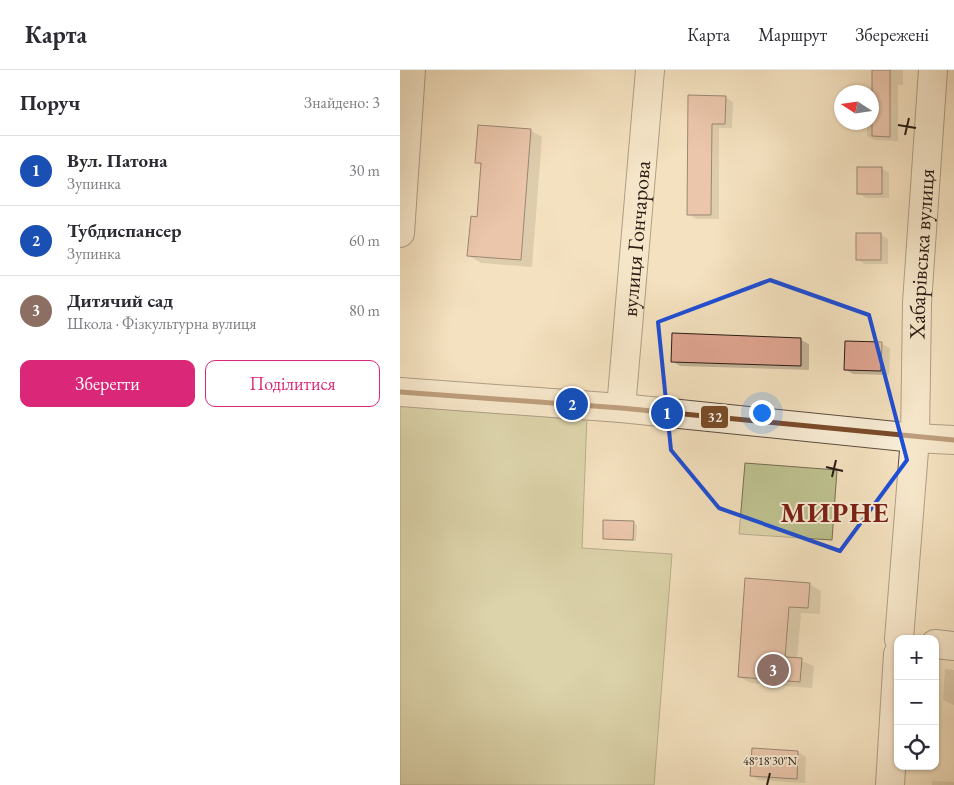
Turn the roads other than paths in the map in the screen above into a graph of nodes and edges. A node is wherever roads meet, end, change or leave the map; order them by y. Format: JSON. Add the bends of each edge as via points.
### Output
{"nodes":[{"id":1,"x":411,"y":70,"type":"edge"},
{"id":2,"x":650,"y":70,"type":"edge"},
{"id":3,"x":933,"y":70,"type":"edge"},
{"id":4,"x":400,"y":233,"type":"edge"},
{"id":5,"x":400,"y":392,"type":"edge"},
{"id":6,"x":621,"y":408,"type":"junction"},
{"id":7,"x":915,"y":438,"type":"junction"},
{"id":8,"x":954,"y":440,"type":"edge"},
{"id":9,"x":899,"y":635,"type":"edge"},
{"id":10,"x":939,"y":644,"type":"edge"},
{"id":11,"x":954,"y":646,"type":"edge"},
{"id":12,"x":896,"y":680,"type":"edge"},
{"id":13,"x":890,"y":785,"type":"edge"}],
"edges":[{"from":1,"to":4,"type":"street"},
{"from":2,"to":6,"type":"street","name":"вулиця Гончарова"},
{"from":3,"to":7,"type":"street","name":"Хабарівська вулиця","via":[[917,303]]},
{"from":5,"to":6,"type":"street"},
{"from":6,"to":7,"type":"street"},
{"from":7,"to":8,"type":"street"},
{"from":7,"to":9,"type":"street","name":"Хабарівська вулиця"},
{"from":10,"to":11,"type":"street"},
{"from":12,"to":13,"type":"street"}]}
